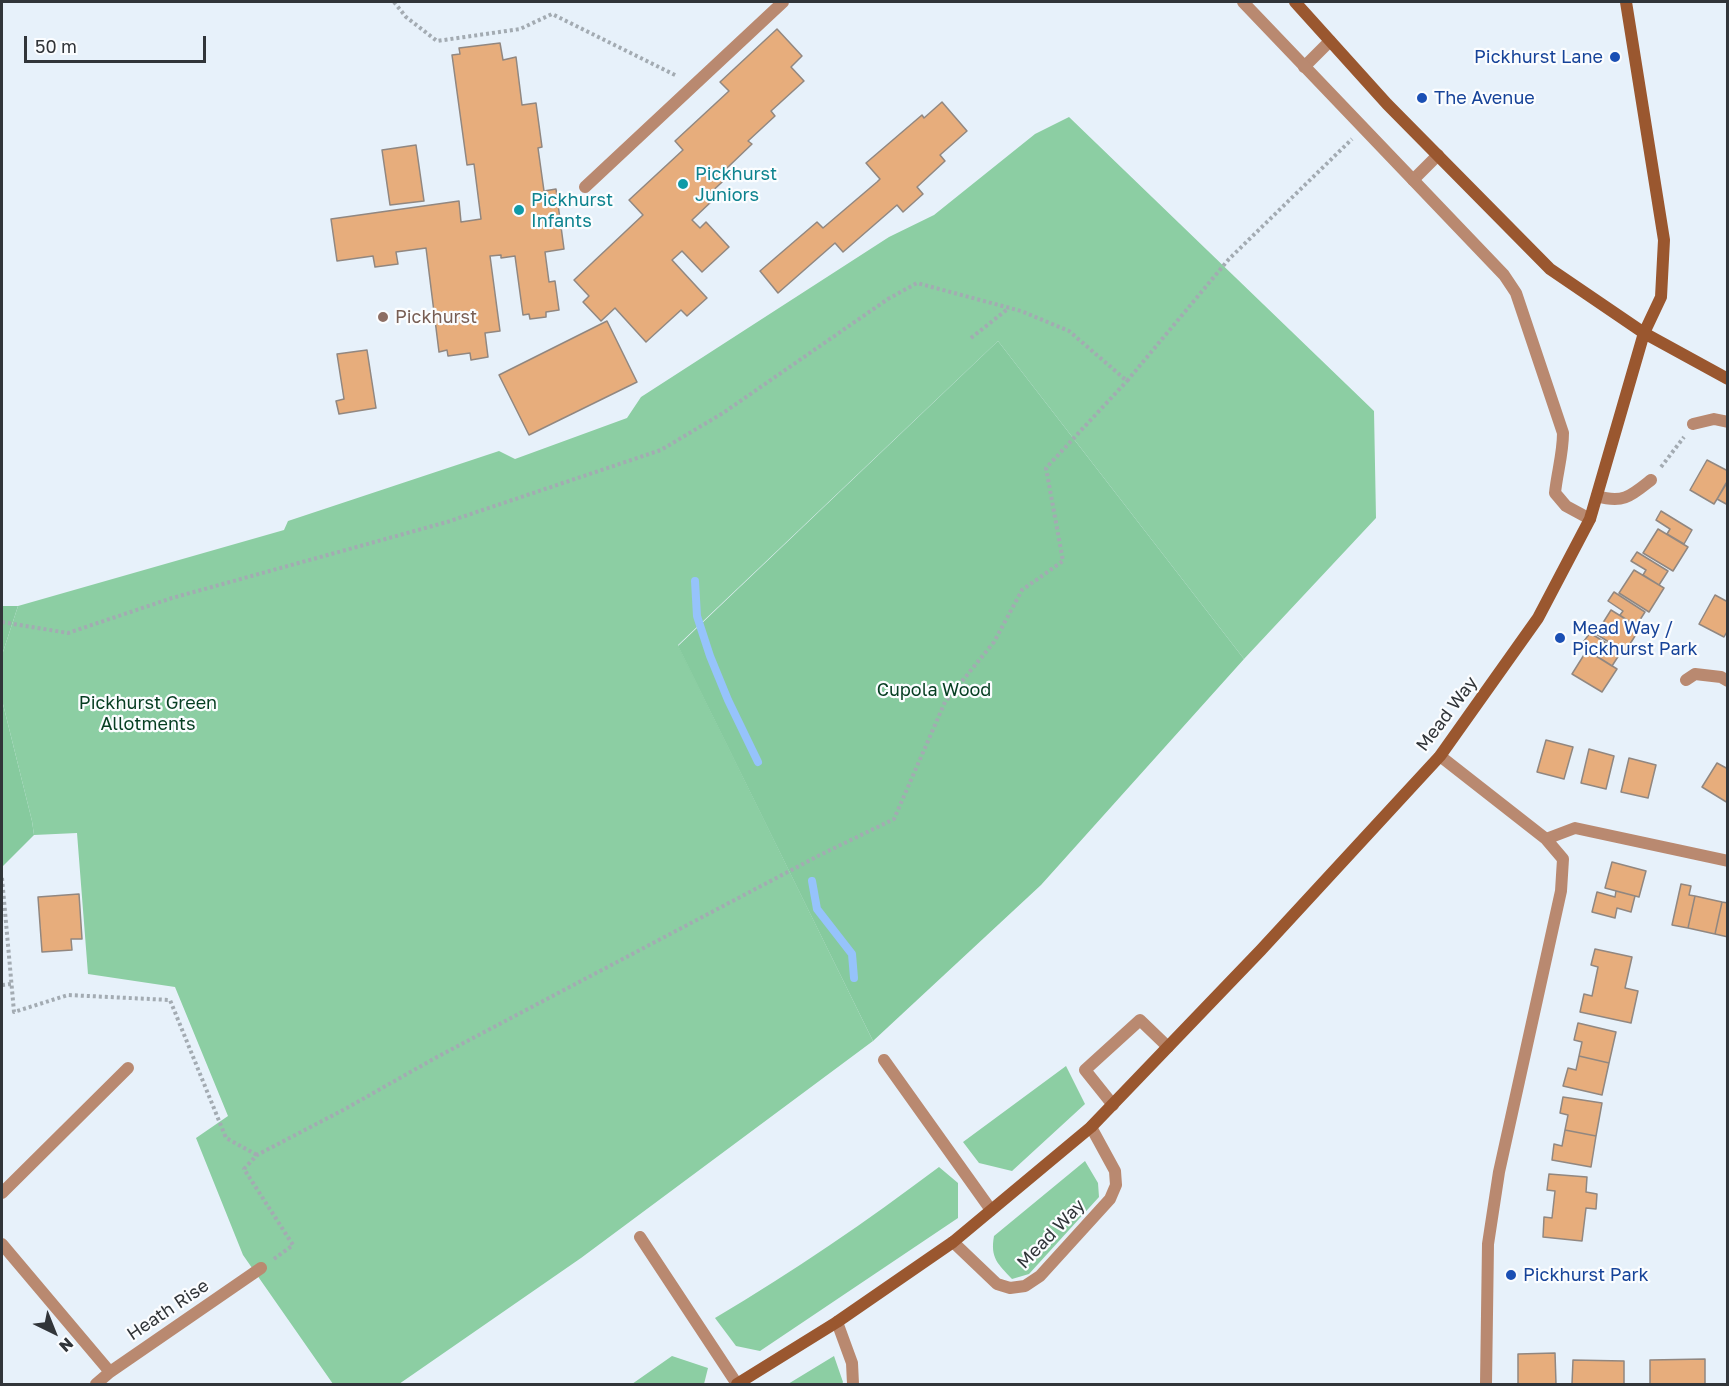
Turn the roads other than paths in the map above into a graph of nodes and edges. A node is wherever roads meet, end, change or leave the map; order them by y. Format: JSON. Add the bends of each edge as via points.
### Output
{"nodes":[{"id":1,"x":783,"y":2,"type":"edge"},
{"id":2,"x":1243,"y":2,"type":"edge"},
{"id":3,"x":1295,"y":2,"type":"edge"},
{"id":4,"x":1626,"y":2,"type":"edge"},
{"id":5,"x":1330,"y":41,"type":"junction"},
{"id":6,"x":1304,"y":67,"type":"junction"},
{"id":7,"x":1438,"y":155,"type":"junction"},
{"id":8,"x":1413,"y":180,"type":"junction"},
{"id":9,"x":585,"y":187,"type":"dead end"},
{"id":10,"x":1644,"y":333,"type":"junction"},
{"id":11,"x":1728,"y":379,"type":"edge"},
{"id":12,"x":1728,"y":422,"type":"edge"},
{"id":13,"x":1693,"y":424,"type":"road end"},
{"id":14,"x":1651,"y":480,"type":"road end"},
{"id":15,"x":1597,"y":496,"type":"junction"},
{"id":16,"x":1590,"y":519,"type":"junction"},
{"id":17,"x":1686,"y":680,"type":"dead end"},
{"id":18,"x":1728,"y":681,"type":"edge"},
{"id":19,"x":1440,"y":756,"type":"junction"},
{"id":20,"x":1546,"y":839,"type":"junction"},
{"id":21,"x":1728,"y":861,"type":"edge"},
{"id":22,"x":1168,"y":1047,"type":"junction"},
{"id":23,"x":884,"y":1060,"type":"dead end"},
{"id":24,"x":128,"y":1068,"type":"dead end"},
{"id":25,"x":1113,"y":1105,"type":"junction"},
{"id":26,"x":1091,"y":1127,"type":"junction"},
{"id":27,"x":2,"y":1193,"type":"edge"},
{"id":28,"x":991,"y":1210,"type":"junction"},
{"id":29,"x":640,"y":1237,"type":"dead end"},
{"id":30,"x":953,"y":1242,"type":"junction"},
{"id":31,"x":2,"y":1244,"type":"edge"},
{"id":32,"x":261,"y":1268,"type":"road end"},
{"id":33,"x":837,"y":1323,"type":"junction"},
{"id":34,"x":110,"y":1372,"type":"junction"},
{"id":35,"x":96,"y":1384,"type":"edge"},
{"id":36,"x":737,"y":1384,"type":"edge"},
{"id":37,"x":853,"y":1384,"type":"edge"},
{"id":38,"x":1486,"y":1384,"type":"edge"}],
"edges":[{"from":1,"to":9,"type":"street"},
{"from":2,"to":6,"type":"street"},
{"from":3,"to":5,"type":"street"},
{"from":4,"to":10,"type":"street","via":[[1664,240],[1661,297]]},
{"from":5,"to":6,"type":"street"},
{"from":5,"to":7,"type":"street"},
{"from":6,"to":8,"type":"street"},
{"from":7,"to":8,"type":"street"},
{"from":7,"to":10,"type":"street","via":[[1550,269]]},
{"from":8,"to":16,"type":"street","via":[[1504,275],[1516,293],[1563,433],[1555,493],[1566,506]]},
{"from":10,"to":11,"type":"street"},
{"from":10,"to":15,"type":"street","name":"Mead Way"},
{"from":12,"to":13,"type":"street","via":[[1714,419]]},
{"from":14,"to":15,"type":"street","via":[[1622,500]]},
{"from":15,"to":16,"type":"street","name":"Mead Way"},
{"from":16,"to":19,"type":"street","name":"Mead Way","via":[[1538,618]]},
{"from":17,"to":18,"type":"street","via":[[1695,674]]},
{"from":19,"to":20,"type":"street"},
{"from":19,"to":22,"type":"street","name":"Mead Way"},
{"from":20,"to":21,"type":"street","via":[[1575,828]]},
{"from":20,"to":38,"type":"street","via":[[1563,859],[1562,882],[1498,1172],[1488,1244]]},
{"from":22,"to":25,"type":"street","name":"Mead Way"},
{"from":22,"to":25,"type":"street","via":[[1140,1020],[1085,1070]]},
{"from":23,"to":28,"type":"street"},
{"from":24,"to":27,"type":"street"},
{"from":25,"to":26,"type":"street","name":"Mead Way"},
{"from":26,"to":28,"type":"street","name":"Mead Way"},
{"from":26,"to":30,"type":"street","name":"Mead Way","via":[[1115,1171],[1116,1185],[1110,1199],[1040,1276],[1025,1286],[1010,1288],[997,1284]]},
{"from":28,"to":30,"type":"street","name":"Mead Way"},
{"from":29,"to":36,"type":"street","name":"Mead Way"},
{"from":30,"to":33,"type":"street","name":"Mead Way"},
{"from":31,"to":34,"type":"street"},
{"from":32,"to":34,"type":"street","name":"Heath Rise"},
{"from":33,"to":36,"type":"street","name":"Mead Way"},
{"from":33,"to":37,"type":"street","via":[[852,1363]]},
{"from":34,"to":35,"type":"street","name":"Heath Rise"}]}
